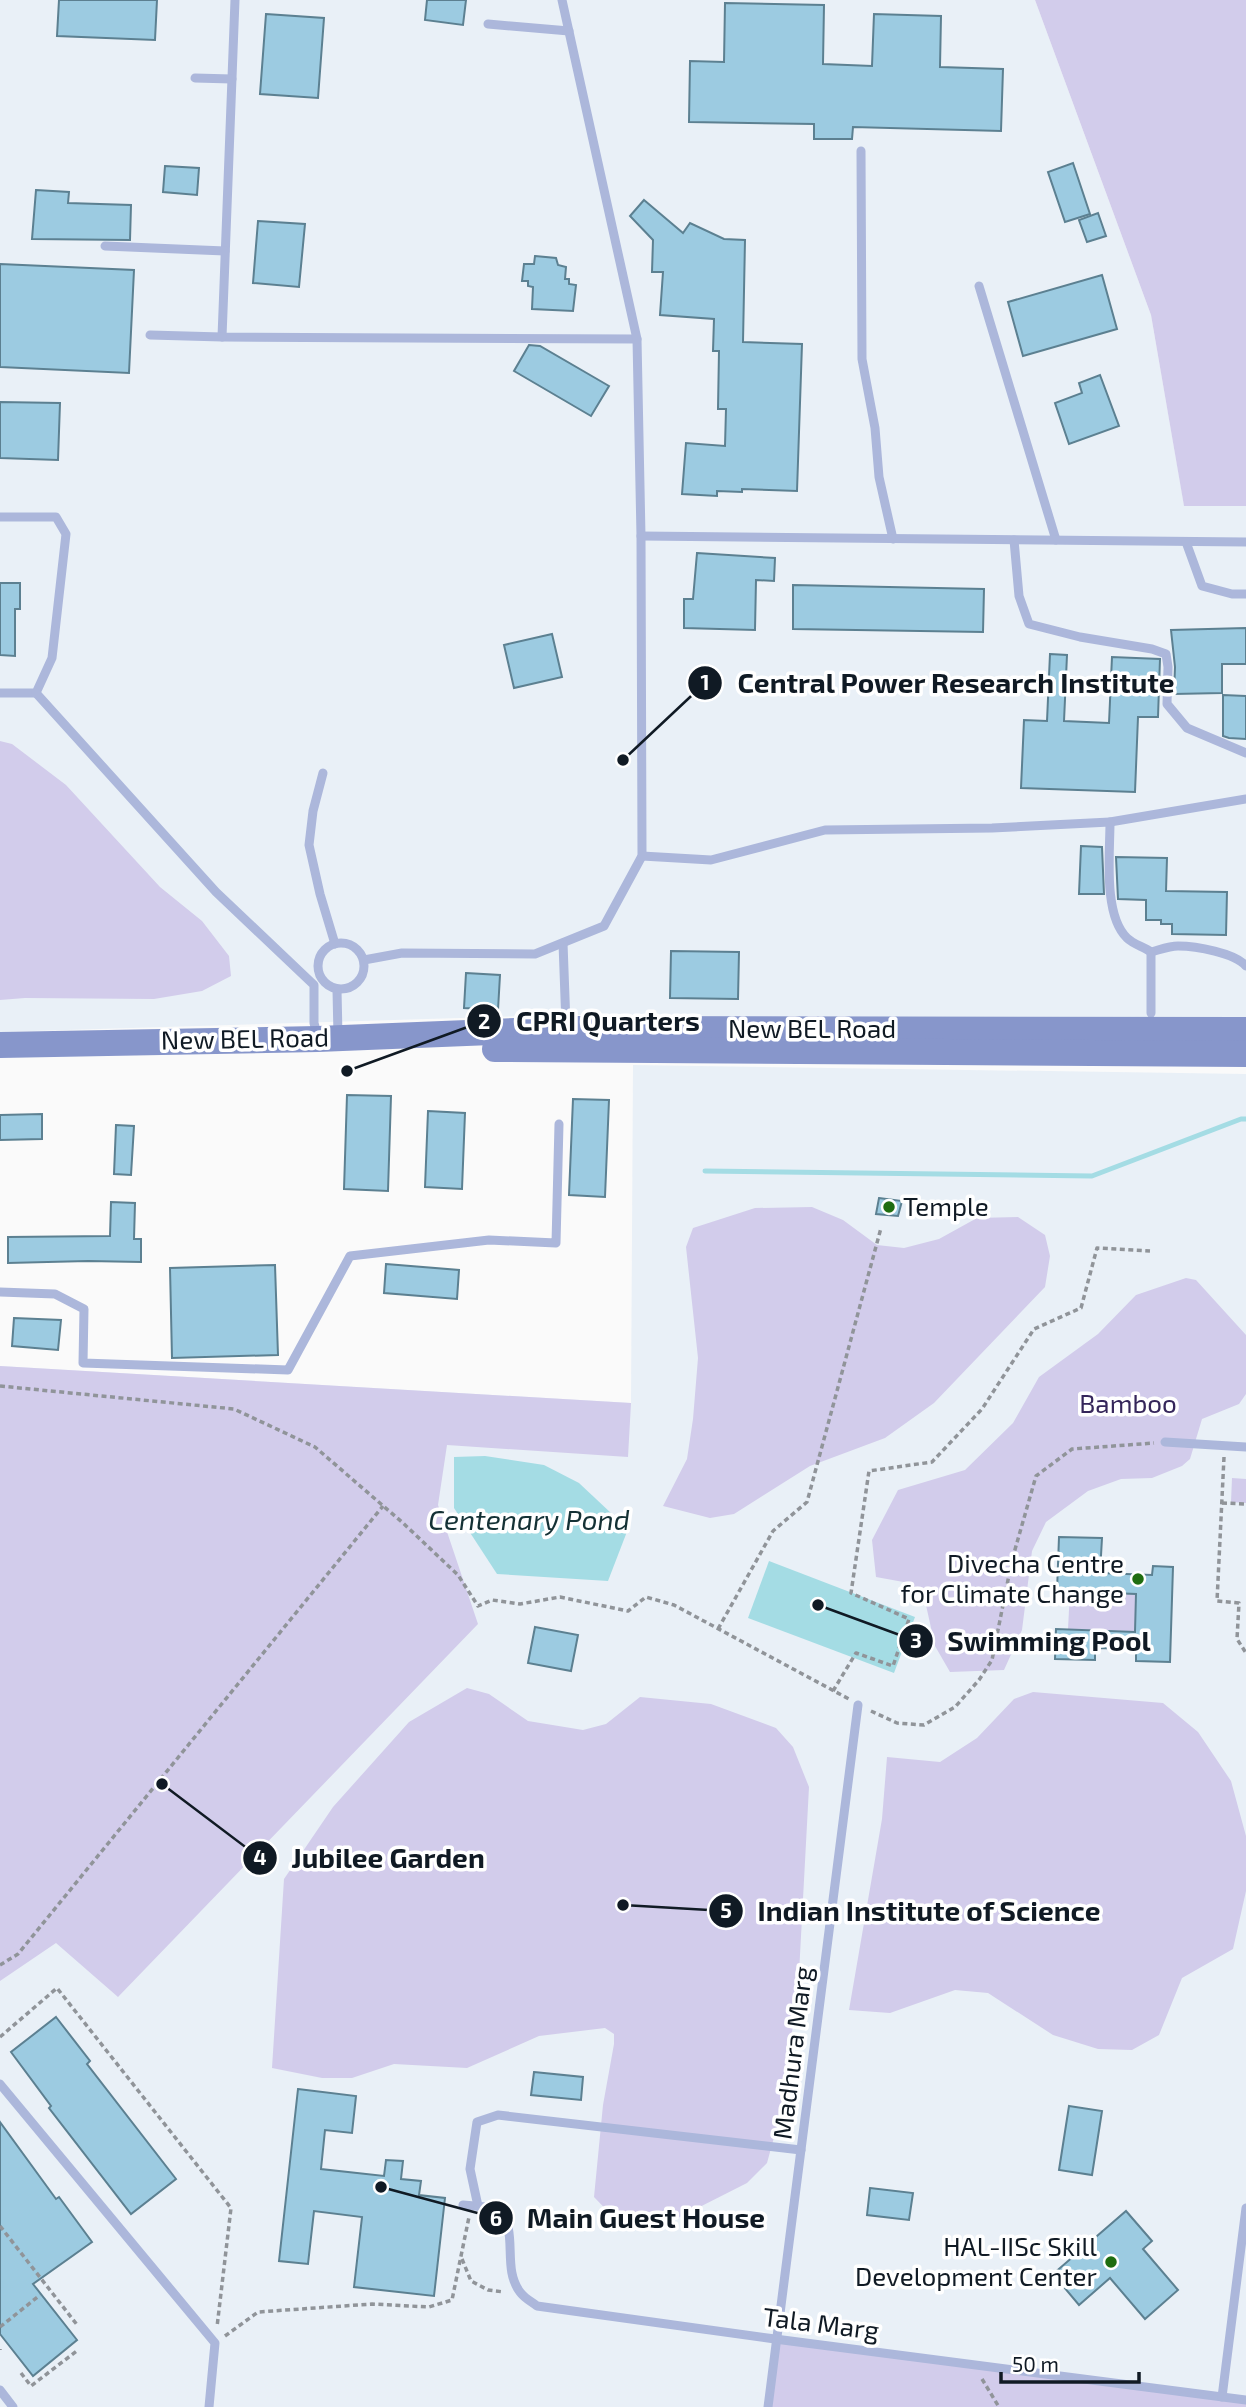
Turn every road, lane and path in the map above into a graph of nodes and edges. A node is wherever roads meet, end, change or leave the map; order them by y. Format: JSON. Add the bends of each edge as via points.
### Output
{"nodes":[{"id":1,"x":235,"y":0,"type":"edge"},
{"id":2,"x":562,"y":0,"type":"edge"},
{"id":3,"x":488,"y":24,"type":"dead end"},
{"id":4,"x":569,"y":31,"type":"junction"},
{"id":5,"x":195,"y":78,"type":"dead end"},
{"id":6,"x":232,"y":79,"type":"junction"},
{"id":7,"x":860,"y":151,"type":"dead end"},
{"id":8,"x":105,"y":246,"type":"dead end"},
{"id":9,"x":225,"y":251,"type":"junction"},
{"id":10,"x":979,"y":286,"type":"dead end"},
{"id":11,"x":150,"y":335,"type":"dead end"},
{"id":12,"x":222,"y":337,"type":"junction"},
{"id":13,"x":637,"y":339,"type":"junction"},
{"id":14,"x":0,"y":517,"type":"edge"},
{"id":15,"x":641,"y":536,"type":"junction"},
{"id":16,"x":893,"y":539,"type":"junction"},
{"id":17,"x":1014,"y":540,"type":"junction"},
{"id":18,"x":1056,"y":540,"type":"junction"},
{"id":19,"x":1186,"y":542,"type":"junction"},
{"id":20,"x":1246,"y":542,"type":"edge"},
{"id":21,"x":1246,"y":594,"type":"edge"},
{"id":22,"x":0,"y":693,"type":"edge"},
{"id":23,"x":36,"y":693,"type":"junction"},
{"id":24,"x":1246,"y":753,"type":"edge"},
{"id":25,"x":323,"y":773,"type":"dead end"},
{"id":26,"x":1246,"y":799,"type":"edge"},
{"id":27,"x":1110,"y":822,"type":"junction"},
{"id":28,"x":642,"y":856,"type":"junction"},
{"id":29,"x":564,"y":943,"type":"junction"},
{"id":30,"x":335,"y":944,"type":"junction"},
{"id":31,"x":1151,"y":951,"type":"junction"},
{"id":32,"x":364,"y":960,"type":"junction"},
{"id":33,"x":1246,"y":966,"type":"edge"},
{"id":34,"x":337,"y":990,"type":"junction"},
{"id":35,"x":1152,"y":1013,"type":"dead end"},
{"id":36,"x":1246,"y":1030,"type":"edge"},
{"id":37,"x":328,"y":1038,"type":"junction"},
{"id":38,"x":566,"y":1038,"type":"junction"},
{"id":39,"x":0,"y":1045,"type":"edge"},
{"id":40,"x":1246,"y":1054,"type":"edge"},
{"id":41,"x":0,"y":1057,"type":"edge"},
{"id":42,"x":559,"y":1124,"type":"dead end"},
{"id":43,"x":881,"y":1228,"type":"dead end"},
{"id":44,"x":1150,"y":1251,"type":"dead end"},
{"id":45,"x":0,"y":1292,"type":"edge"},
{"id":46,"x":0,"y":1386,"type":"edge"},
{"id":47,"x":1165,"y":1442,"type":"joint"},
{"id":48,"x":1225,"y":1446,"type":"junction"},
{"id":49,"x":1246,"y":1447,"type":"edge"},
{"id":50,"x":1222,"y":1503,"type":"junction"},
{"id":51,"x":1246,"y":1504,"type":"edge"},
{"id":52,"x":383,"y":1506,"type":"junction"},
{"id":53,"x":718,"y":1629,"type":"junction"},
{"id":54,"x":1246,"y":1653,"type":"edge"},
{"id":55,"x":833,"y":1691,"type":"junction"},
{"id":56,"x":858,"y":1705,"type":"junction"},
{"id":57,"x":0,"y":1965,"type":"edge"},
{"id":58,"x":0,"y":2037,"type":"edge"},
{"id":59,"x":0,"y":2084,"type":"edge"},
{"id":60,"x":801,"y":2150,"type":"junction"},
{"id":61,"x":471,"y":2205,"type":"junction"},
{"id":62,"x":1246,"y":2208,"type":"edge"},
{"id":63,"x":0,"y":2226,"type":"edge"},
{"id":64,"x":461,"y":2258,"type":"junction"},
{"id":65,"x":521,"y":2294,"type":"junction"},
{"id":66,"x":40,"y":2295,"type":"dead end"},
{"id":67,"x":78,"y":2326,"type":"dead end"},
{"id":68,"x":0,"y":2327,"type":"edge"},
{"id":69,"x":777,"y":2340,"type":"junction"},
{"id":70,"x":215,"y":2343,"type":"junction"},
{"id":71,"x":78,"y":2350,"type":"dead end"},
{"id":72,"x":974,"y":2365,"type":"junction"},
{"id":73,"x":22,"y":2373,"type":"dead end"},
{"id":74,"x":0,"y":2391,"type":"edge"},
{"id":75,"x":1222,"y":2397,"type":"junction"},
{"id":76,"x":1246,"y":2400,"type":"edge"},
{"id":77,"x":13,"y":2407,"type":"edge"},
{"id":78,"x":209,"y":2407,"type":"edge"},
{"id":79,"x":768,"y":2407,"type":"edge"},
{"id":80,"x":999,"y":2407,"type":"edge"}],
"edges":[{"from":1,"to":6,"type":"lane"},
{"from":2,"to":4,"type":"lane"},
{"from":3,"to":4,"type":"lane"},
{"from":4,"to":13,"type":"lane"},
{"from":5,"to":6,"type":"lane"},
{"from":6,"to":9,"type":"lane"},
{"from":7,"to":16,"type":"lane","via":[[862,359]]},
{"from":8,"to":9,"type":"lane"},
{"from":9,"to":12,"type":"lane"},
{"from":10,"to":18,"type":"lane"},
{"from":11,"to":12,"type":"lane"},
{"from":12,"to":13,"type":"lane"},
{"from":13,"to":15,"type":"lane"},
{"from":14,"to":23,"type":"lane","via":[[56,517],[66,534],[52,657]]},
{"from":15,"to":16,"type":"lane"},
{"from":15,"to":28,"type":"lane"},
{"from":16,"to":17,"type":"lane"},
{"from":17,"to":18,"type":"lane"},
{"from":17,"to":24,"type":"lane","via":[[1019,596],[1029,624],[1166,654],[1167,704],[1187,728]]},
{"from":18,"to":19,"type":"lane"},
{"from":19,"to":20,"type":"lane"},
{"from":19,"to":21,"type":"lane","via":[[1202,586]]},
{"from":22,"to":23,"type":"lane"},
{"from":23,"to":37,"type":"lane","via":[[216,892],[314,985],[314,1023]]},
{"from":25,"to":30,"type":"lane","via":[[309,845]]},
{"from":26,"to":27,"type":"lane"},
{"from":27,"to":28,"type":"lane","via":[[825,830],[711,860]]},
{"from":27,"to":31,"type":"lane","via":[[1110,885],[1117,923],[1128,939]]},
{"from":28,"to":29,"type":"lane","via":[[604,926]]},
{"from":29,"to":32,"type":"lane","via":[[535,954],[402,953]]},
{"from":29,"to":38,"type":"lane"},
{"from":30,"to":32,"type":"lane","via":[[349,944]]},
{"from":30,"to":34,"type":"lane","via":[[322,953],[318,967],[323,982]]},
{"from":31,"to":33,"type":"lane","via":[[1177,946],[1240,959]]},
{"from":31,"to":35,"type":"lane"},
{"from":32,"to":34,"type":"lane","via":[[359,982]]},
{"from":34,"to":37,"type":"lane"},
{"from":36,"to":38,"type":"main road","name":"New BEL Road"},
{"from":37,"to":38,"type":"main road","name":"New BEL Road"},
{"from":37,"to":39,"type":"main road","name":"New BEL Road"},
{"from":38,"to":40,"type":"main road"},
{"from":38,"to":41,"type":"main road","name":"New BEL Road"},
{"from":42,"to":45,"type":"lane","via":[[556,1244],[489,1240],[351,1256],[288,1370],[83,1363],[84,1308],[55,1294]]},
{"from":43,"to":53,"type":"path","via":[[807,1502],[773,1531]]},
{"from":44,"to":55,"type":"path","via":[[1097,1248],[1081,1308],[1034,1329],[982,1409],[932,1462],[869,1471],[851,1593],[909,1619],[893,1665],[856,1653]]},
{"from":46,"to":52,"type":"path","via":[[234,1409],[315,1447]]},
{"from":47,"to":48,"type":"lane"},
{"from":47,"to":56,"type":"path","via":[[1072,1449],[1036,1476],[1012,1560],[992,1660],[955,1707],[924,1725],[897,1723]]},
{"from":48,"to":49,"type":"lane"},
{"from":48,"to":50,"type":"path"},
{"from":50,"to":51,"type":"path"},
{"from":50,"to":54,"type":"path","via":[[1217,1601],[1239,1603],[1237,1639]]},
{"from":52,"to":53,"type":"path","via":[[464,1582],[478,1605],[492,1600],[520,1604],[560,1597],[628,1611],[646,1597],[674,1605]]},
{"from":52,"to":57,"type":"path","via":[[18,1954]]},
{"from":53,"to":55,"type":"path"},
{"from":55,"to":56,"type":"path"},
{"from":56,"to":60,"type":"lane","name":"Madhura Marg"},
{"from":58,"to":70,"type":"path","via":[[57,1988],[230,2208]]},
{"from":59,"to":70,"type":"lane"},
{"from":60,"to":61,"type":"lane","via":[[498,2115],[477,2122],[470,2169]]},
{"from":60,"to":69,"type":"lane","name":"Madhura Marg"},
{"from":61,"to":64,"type":"path"},
{"from":61,"to":65,"type":"lane","via":[[498,2208],[508,2218],[512,2279]]},
{"from":62,"to":75,"type":"lane"},
{"from":63,"to":67,"type":"path"},
{"from":64,"to":65,"type":"path","via":[[471,2281],[488,2290]]},
{"from":64,"to":70,"type":"path","via":[[452,2300],[429,2307],[372,2304],[258,2312]]},
{"from":65,"to":69,"type":"lane","name":"Tala Marg","via":[[537,2306]]},
{"from":66,"to":68,"type":"path"},
{"from":69,"to":72,"type":"lane","name":"Tala Marg"},
{"from":69,"to":79,"type":"lane","name":"Madhura Marg"},
{"from":70,"to":78,"type":"lane"},
{"from":71,"to":73,"type":"path","via":[[31,2386]]},
{"from":72,"to":75,"type":"lane","name":"Tala Marg"},
{"from":72,"to":80,"type":"path"},
{"from":74,"to":77,"type":"lane"},
{"from":75,"to":76,"type":"lane","name":"Tala Marg"}]}
